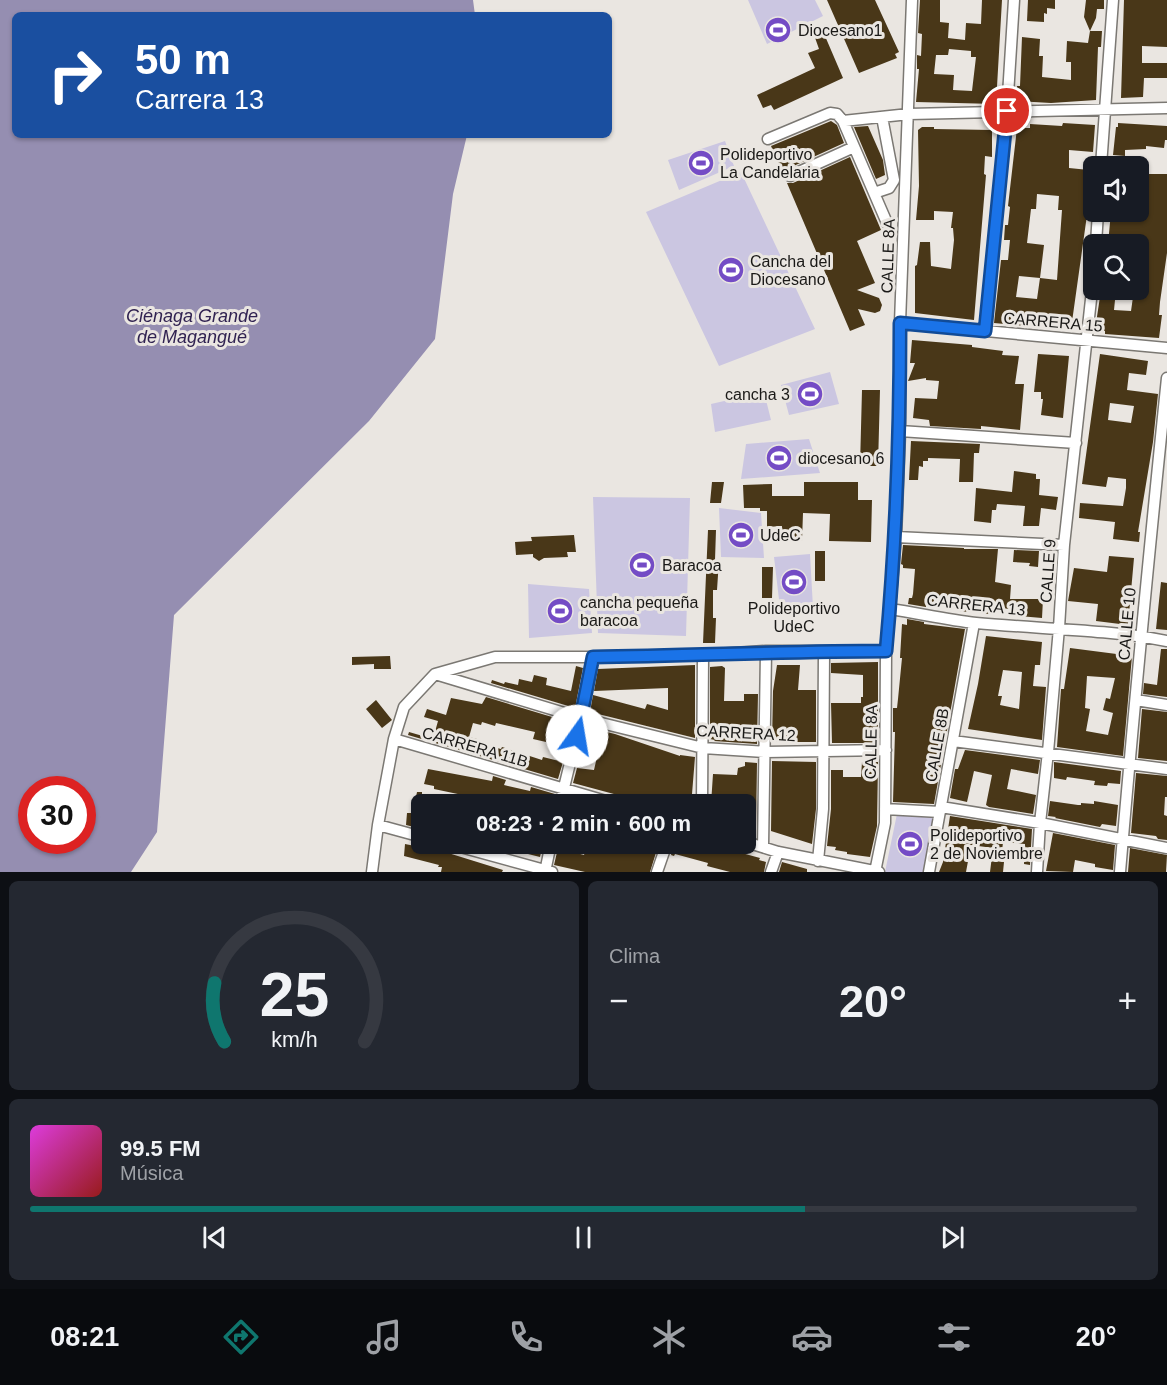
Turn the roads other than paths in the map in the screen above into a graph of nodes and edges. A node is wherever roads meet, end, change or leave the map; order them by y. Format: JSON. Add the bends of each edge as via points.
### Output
{"nodes":[{"id":1,"x":912,"y":0,"type":"edge"},
{"id":2,"x":1014,"y":0,"type":"edge"},
{"id":3,"x":1113,"y":0,"type":"edge"},
{"id":4,"x":1167,"y":108,"type":"edge"},
{"id":5,"x":1106,"y":109,"type":"junction"},
{"id":6,"x":1007,"y":111,"type":"junction"},
{"id":7,"x":909,"y":114,"type":"junction"},
{"id":8,"x":882,"y":117,"type":"junction"},
{"id":9,"x":843,"y":122,"type":"junction"},
{"id":10,"x":768,"y":139,"type":"dead end"},
{"id":11,"x":854,"y":147,"type":"junction"},
{"id":12,"x":1102,"y":156,"type":"edge"},
{"id":13,"x":790,"y":176,"type":"dead end"},
{"id":14,"x":874,"y":194,"type":"junction"},
{"id":15,"x":887,"y":223,"type":"dead end"},
{"id":16,"x":1091,"y":300,"type":"edge"},
{"id":17,"x":900,"y":323,"type":"junction"},
{"id":18,"x":985,"y":331,"type":"junction"},
{"id":19,"x":1087,"y":340,"type":"junction"},
{"id":20,"x":1167,"y":348,"type":"edge"},
{"id":21,"x":1167,"y":378,"type":"edge"},
{"id":22,"x":900,"y":431,"type":"junction"},
{"id":23,"x":1076,"y":443,"type":"junction"},
{"id":24,"x":896,"y":537,"type":"junction"},
{"id":25,"x":1064,"y":545,"type":"junction"},
{"id":26,"x":890,"y":609,"type":"junction"},
{"id":27,"x":974,"y":623,"type":"junction"},
{"id":28,"x":1059,"y":628,"type":"junction"},
{"id":29,"x":1140,"y":636,"type":"junction"},
{"id":30,"x":1167,"y":641,"type":"edge"},
{"id":31,"x":766,"y":651,"type":"junction"},
{"id":32,"x":824,"y":651,"type":"junction"},
{"id":33,"x":886,"y":651,"type":"junction"},
{"id":34,"x":703,"y":655,"type":"junction"},
{"id":35,"x":593,"y":657,"type":"junction"},
{"id":36,"x":435,"y":674,"type":"junction"},
{"id":37,"x":1136,"y":700,"type":"junction"},
{"id":38,"x":1167,"y":705,"type":"edge"},
{"id":39,"x":581,"y":718,"type":"junction"},
{"id":40,"x":394,"y":739,"type":"junction"},
{"id":41,"x":953,"y":741,"type":"junction"},
{"id":42,"x":702,"y":748,"type":"junction"},
{"id":43,"x":886,"y":750,"type":"junction"},
{"id":44,"x":823,"y":751,"type":"junction"},
{"id":45,"x":766,"y":752,"type":"junction"},
{"id":46,"x":1048,"y":752,"type":"junction"},
{"id":47,"x":1131,"y":766,"type":"junction"},
{"id":48,"x":1167,"y":769,"type":"edge"},
{"id":49,"x":563,"y":789,"type":"junction"},
{"id":50,"x":562,"y":794,"type":"edge"},
{"id":51,"x":581,"y":794,"type":"edge"},
{"id":52,"x":702,"y":794,"type":"edge"},
{"id":53,"x":885,"y":809,"type":"junction"},
{"id":54,"x":941,"y":810,"type":"junction"},
{"id":55,"x":1040,"y":823,"type":"junction"},
{"id":56,"x":378,"y":825,"type":"junction"},
{"id":57,"x":411,"y":834,"type":"edge"},
{"id":58,"x":1123,"y":838,"type":"junction"},
{"id":59,"x":756,"y":845,"type":"edge"},
{"id":60,"x":763,"y":847,"type":"junction"},
{"id":61,"x":1167,"y":848,"type":"edge"},
{"id":62,"x":778,"y":852,"type":"junction"},
{"id":63,"x":486,"y":854,"type":"edge"},
{"id":64,"x":550,"y":854,"type":"edge"},
{"id":65,"x":663,"y":854,"type":"edge"},
{"id":66,"x":818,"y":861,"type":"junction"},
{"id":67,"x":548,"y":871,"type":"edge"},
{"id":68,"x":372,"y":872,"type":"edge"},
{"id":69,"x":657,"y":872,"type":"edge"},
{"id":70,"x":771,"y":872,"type":"edge"},
{"id":71,"x":876,"y":872,"type":"edge"},
{"id":72,"x":928,"y":872,"type":"edge"},
{"id":73,"x":1037,"y":872,"type":"edge"},
{"id":74,"x":1120,"y":872,"type":"edge"}],
"edges":[{"from":1,"to":7,"type":"street","name":"CALLE 8A"},
{"from":2,"to":6,"type":"street"},
{"from":3,"to":5,"type":"street"},
{"from":4,"to":5,"type":"street"},
{"from":5,"to":6,"type":"street"},
{"from":5,"to":12,"type":"street"},
{"from":6,"to":7,"type":"street"},
{"from":6,"to":18,"type":"street"},
{"from":7,"to":8,"type":"street"},
{"from":7,"to":17,"type":"street","name":"CALLE 8A"},
{"from":8,"to":9,"type":"street"},
{"from":8,"to":14,"type":"street","via":[[894,180],[890,188]]},
{"from":9,"to":10,"type":"street","via":[[837,114],[830,113]]},
{"from":9,"to":11,"type":"street"},
{"from":11,"to":13,"type":"street"},
{"from":11,"to":14,"type":"street"},
{"from":14,"to":15,"type":"street"},
{"from":16,"to":19,"type":"street","name":"CALLE 9"},
{"from":17,"to":18,"type":"street","name":"CARRERA 15"},
{"from":17,"to":22,"type":"street","name":"CALLE 8A"},
{"from":18,"to":19,"type":"street","name":"CARRERA 15"},
{"from":19,"to":20,"type":"street","name":"CARRERA 15"},
{"from":19,"to":23,"type":"street","name":"CALLE 9"},
{"from":21,"to":29,"type":"street","name":"CALLE 10"},
{"from":22,"to":23,"type":"street"},
{"from":22,"to":24,"type":"street","name":"CALLE 8A"},
{"from":23,"to":25,"type":"street","name":"CALLE 9"},
{"from":24,"to":25,"type":"street"},
{"from":24,"to":26,"type":"street","name":"CALLE 8A"},
{"from":25,"to":28,"type":"street","name":"CALLE 9"},
{"from":26,"to":27,"type":"street","name":"CARRERA 13"},
{"from":26,"to":33,"type":"street","name":"CALLE 8A"},
{"from":27,"to":28,"type":"street","name":"CARRERA 13"},
{"from":27,"to":41,"type":"street","name":"CALLE 8B"},
{"from":28,"to":29,"type":"street","name":"CARRERA 13"},
{"from":28,"to":46,"type":"street","name":"CALLE 9"},
{"from":29,"to":30,"type":"street","name":"CARRERA 13"},
{"from":29,"to":37,"type":"street","name":"CALLE 10"},
{"from":31,"to":32,"type":"street"},
{"from":31,"to":34,"type":"street"},
{"from":31,"to":45,"type":"street"},
{"from":32,"to":33,"type":"street"},
{"from":32,"to":44,"type":"street"},
{"from":33,"to":43,"type":"street","name":"CALLE 8A"},
{"from":34,"to":35,"type":"street"},
{"from":34,"to":42,"type":"street"},
{"from":35,"to":36,"type":"street","via":[[495,657]]},
{"from":35,"to":39,"type":"street"},
{"from":36,"to":39,"type":"street","name":"CARRERA 12"},
{"from":36,"to":40,"type":"street","via":[[404,707]]},
{"from":37,"to":38,"type":"street"},
{"from":37,"to":47,"type":"street","name":"CALLE 10"},
{"from":39,"to":42,"type":"street","name":"CARRERA 12"},
{"from":39,"to":49,"type":"street"},
{"from":40,"to":49,"type":"street","name":"CARRERA 11B"},
{"from":40,"to":56,"type":"street"},
{"from":41,"to":46,"type":"street"},
{"from":41,"to":54,"type":"street","name":"CALLE 8B"},
{"from":42,"to":45,"type":"street","name":"CARRERA 12"},
{"from":42,"to":52,"type":"street"},
{"from":43,"to":44,"type":"street","name":"CARRERA 12"},
{"from":43,"to":53,"type":"street","name":"CALLE 8A"},
{"from":44,"to":45,"type":"street","name":"CARRERA 12"},
{"from":44,"to":66,"type":"street"},
{"from":45,"to":60,"type":"street"},
{"from":46,"to":47,"type":"street"},
{"from":46,"to":55,"type":"street","name":"CALLE 9"},
{"from":47,"to":48,"type":"street"},
{"from":47,"to":58,"type":"street","name":"CALLE 10"},
{"from":49,"to":50,"type":"street"},
{"from":49,"to":51,"type":"street","name":"CARRERA 11B"},
{"from":53,"to":54,"type":"street"},
{"from":53,"to":71,"type":"street","name":"CALLE 8A"},
{"from":54,"to":55,"type":"street"},
{"from":54,"to":72,"type":"street","name":"CALLE 8B"},
{"from":55,"to":58,"type":"street"},
{"from":55,"to":73,"type":"street","name":"CALLE 9"},
{"from":56,"to":57,"type":"street"},
{"from":56,"to":68,"type":"street"},
{"from":58,"to":61,"type":"street"},
{"from":58,"to":74,"type":"street","name":"CALLE 10"},
{"from":59,"to":60,"type":"street"},
{"from":60,"to":62,"type":"street"},
{"from":62,"to":66,"type":"street"},
{"from":62,"to":70,"type":"street"},
{"from":63,"to":67,"type":"street"},
{"from":64,"to":67,"type":"street"},
{"from":65,"to":69,"type":"street"},
{"from":66,"to":71,"type":"street"}]}
